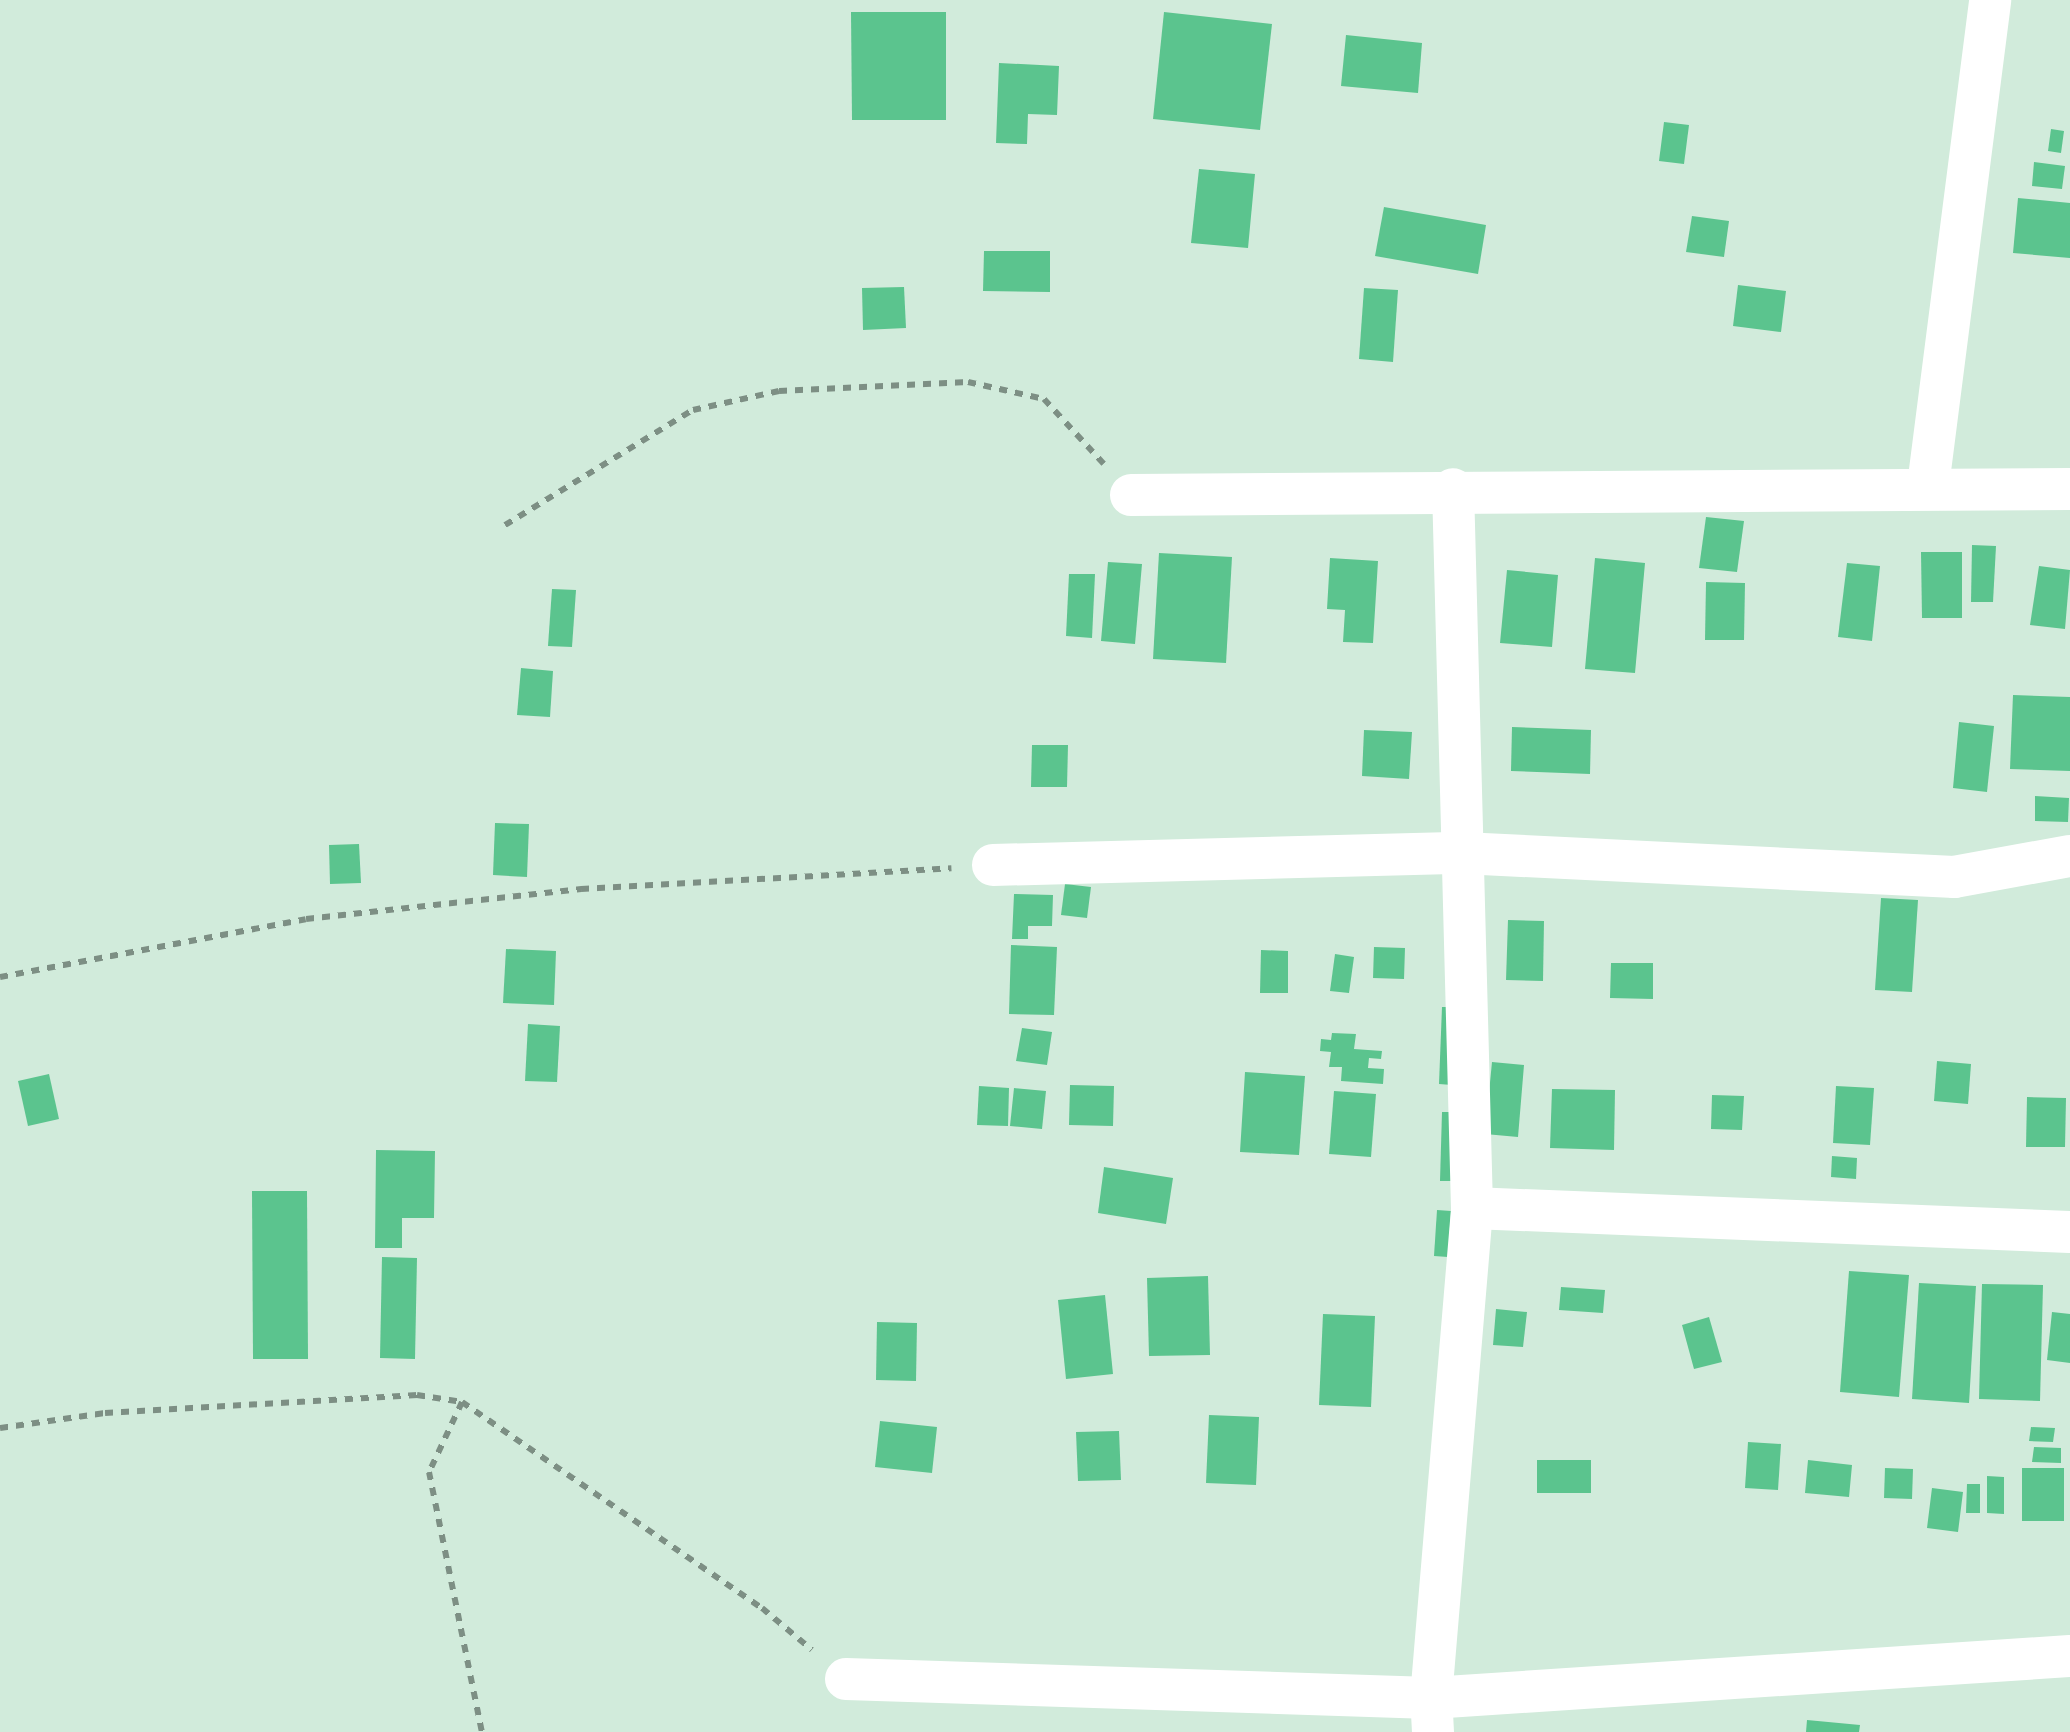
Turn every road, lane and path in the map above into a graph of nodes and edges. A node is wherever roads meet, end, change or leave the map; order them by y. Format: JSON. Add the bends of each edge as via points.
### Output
{"nodes":[{"id":1,"x":1990,"y":0,"type":"edge"},
{"id":2,"x":1928,"y":486,"type":"junction"},
{"id":3,"x":1453,"y":490,"type":"junction"},
{"id":4,"x":2070,"y":490,"type":"edge"},
{"id":5,"x":1131,"y":495,"type":"joint"},
{"id":6,"x":505,"y":525,"type":"dead end"},
{"id":7,"x":1462,"y":853,"type":"junction"},
{"id":8,"x":2070,"y":856,"type":"edge"},
{"id":9,"x":993,"y":865,"type":"joint"},
{"id":10,"x":0,"y":976,"type":"edge"},
{"id":11,"x":1472,"y":1208,"type":"junction"},
{"id":12,"x":2070,"y":1232,"type":"edge"},
{"id":13,"x":462,"y":1402,"type":"junction"},
{"id":14,"x":0,"y":1428,"type":"edge"},
{"id":15,"x":2070,"y":1656,"type":"edge"},
{"id":16,"x":846,"y":1679,"type":"joint"},
{"id":17,"x":1432,"y":1715,"type":"edge"},
{"id":18,"x":482,"y":1732,"type":"edge"}],
"edges":[{"from":1,"to":2,"type":"street"},
{"from":2,"to":3,"type":"street"},
{"from":2,"to":4,"type":"street"},
{"from":3,"to":5,"type":"street"},
{"from":3,"to":7,"type":"street"},
{"from":5,"to":6,"type":"path","via":[[1044,399],[968,382],[876,385],[779,391],[693,410]]},
{"from":7,"to":8,"type":"street","via":[[1954,877]]},
{"from":7,"to":9,"type":"street"},
{"from":7,"to":11,"type":"street"},
{"from":9,"to":10,"type":"path","via":[[581,889],[306,919]]},
{"from":11,"to":12,"type":"street"},
{"from":11,"to":17,"type":"street"},
{"from":13,"to":14,"type":"path","via":[[398,1396],[105,1414]]},
{"from":13,"to":16,"type":"path","via":[[762,1608]]},
{"from":13,"to":18,"type":"path","via":[[429,1472]]},
{"from":15,"to":17,"type":"street"},
{"from":16,"to":17,"type":"street"}]}
